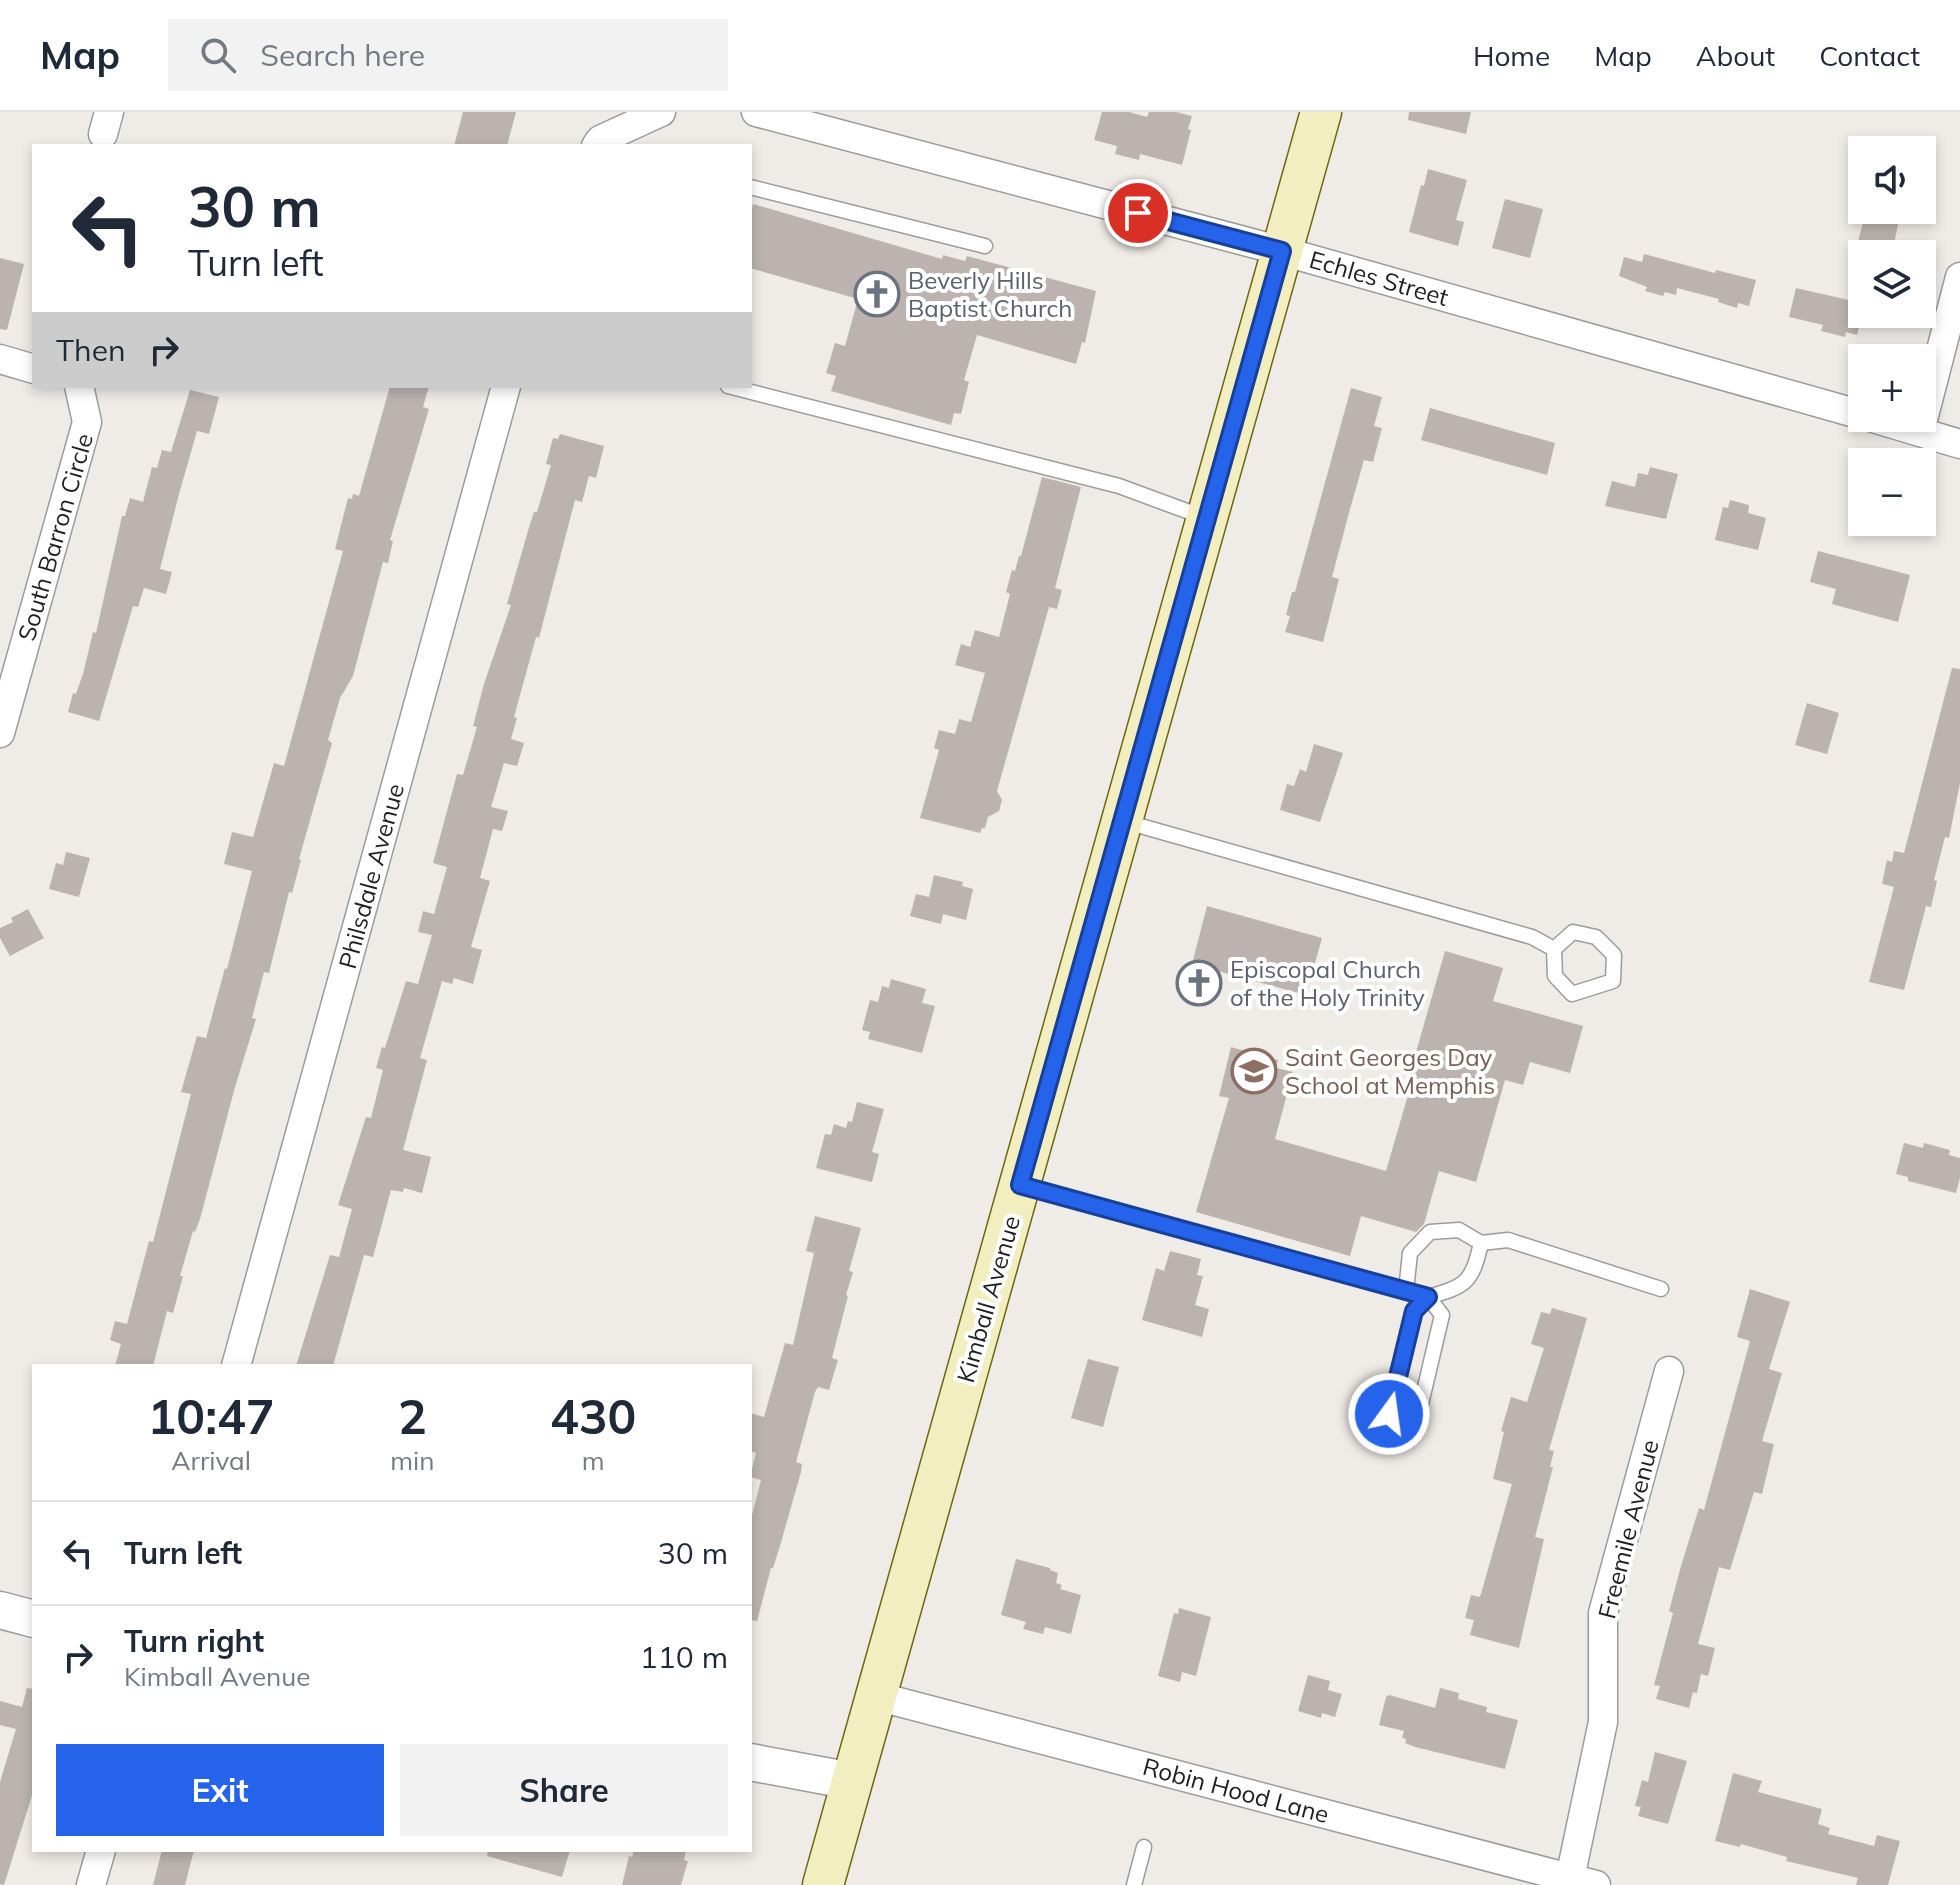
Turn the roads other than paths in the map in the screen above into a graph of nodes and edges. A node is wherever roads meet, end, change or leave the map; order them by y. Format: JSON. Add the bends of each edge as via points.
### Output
{"nodes":[{"id":1,"x":661,"y":112,"type":"edge"},
{"id":2,"x":756,"y":112,"type":"edge"},
{"id":3,"x":1321,"y":112,"type":"edge"},
{"id":4,"x":597,"y":144,"type":"edge"},
{"id":5,"x":752,"y":188,"type":"edge"},
{"id":6,"x":985,"y":246,"type":"dead end"},
{"id":7,"x":1282,"y":251,"type":"junction"},
{"id":8,"x":1960,"y":277,"type":"edge"},
{"id":9,"x":0,"y":359,"type":"edge"},
{"id":10,"x":32,"y":368,"type":"edge"},
{"id":11,"x":1936,"y":369,"type":"edge"},
{"id":12,"x":79,"y":388,"type":"edge"},
{"id":13,"x":505,"y":388,"type":"edge"},
{"id":14,"x":736,"y":388,"type":"edge"},
{"id":15,"x":1848,"y":411,"type":"edge"},
{"id":16,"x":1923,"y":432,"type":"edge"},
{"id":17,"x":1960,"y":444,"type":"edge"},
{"id":18,"x":1207,"y":519,"type":"junction"},
{"id":19,"x":0,"y":733,"type":"edge"},
{"id":20,"x":1122,"y":821,"type":"junction"},
{"id":21,"x":1554,"y":949,"type":"junction"},
{"id":22,"x":1020,"y":1185,"type":"junction"},
{"id":23,"x":1481,"y":1243,"type":"junction"},
{"id":24,"x":1661,"y":1289,"type":"dead end"},
{"id":25,"x":1406,"y":1291,"type":"junction"},
{"id":26,"x":1428,"y":1297,"type":"junction"},
{"id":27,"x":237,"y":1364,"type":"edge"},
{"id":28,"x":1669,"y":1371,"type":"dead end"},
{"id":29,"x":0,"y":1610,"type":"edge"},
{"id":30,"x":32,"y":1618,"type":"edge"},
{"id":31,"x":876,"y":1696,"type":"junction"},
{"id":32,"x":752,"y":1762,"type":"edge"},
{"id":33,"x":852,"y":1781,"type":"junction"},
{"id":34,"x":1144,"y":1847,"type":"dead end"},
{"id":35,"x":100,"y":1852,"type":"edge"},
{"id":36,"x":1583,"y":1882,"type":"edge"},
{"id":37,"x":91,"y":1885,"type":"edge"},
{"id":38,"x":823,"y":1885,"type":"edge"},
{"id":39,"x":1134,"y":1885,"type":"edge"}],
"edges":[{"from":1,"to":4,"type":"street"},
{"from":2,"to":7,"type":"street","name":"Echles Street"},
{"from":3,"to":7,"type":"main road","name":"Kimball Avenue"},
{"from":5,"to":6,"type":"lane"},
{"from":7,"to":15,"type":"street","name":"Echles Street"},
{"from":7,"to":18,"type":"main road","name":"Kimball Avenue"},
{"from":8,"to":11,"type":"street"},
{"from":9,"to":10,"type":"street"},
{"from":12,"to":19,"type":"street","name":"South Barron Circle","via":[[87,422]]},
{"from":13,"to":27,"type":"street","name":"Philsdale Avenue"},
{"from":14,"to":18,"type":"lane","via":[[1119,486]]},
{"from":16,"to":17,"type":"street"},
{"from":18,"to":20,"type":"main road","name":"Kimball Avenue"},
{"from":20,"to":21,"type":"lane","via":[[1532,937]]},
{"from":20,"to":22,"type":"main road","name":"Kimball Avenue"},
{"from":21,"to":21,"type":"lane","via":[[1555,976],[1572,994],[1613,981],[1614,955],[1596,937],[1573,932]]},
{"from":22,"to":25,"type":"lane"},
{"from":22,"to":31,"type":"main road","name":"Kimball Avenue"},
{"from":23,"to":24,"type":"lane","via":[[1508,1240]]},
{"from":23,"to":25,"type":"lane","via":[[1459,1230],[1430,1232],[1410,1253]]},
{"from":23,"to":26,"type":"lane","via":[[1474,1273],[1452,1290]]},
{"from":25,"to":26,"type":"lane"},
{"from":26,"to":26,"type":"lane","via":[[1414,1311],[1389,1414],[1417,1421],[1442,1315]]},
{"from":28,"to":36,"type":"street","name":"Freemile Avenue","via":[[1603,1613],[1603,1722]]},
{"from":29,"to":30,"type":"street"},
{"from":31,"to":33,"type":"main road","name":"Kimball Avenue"},
{"from":31,"to":36,"type":"street","name":"Robin Hood Lane"},
{"from":32,"to":33,"type":"street"},
{"from":33,"to":38,"type":"main road","name":"Kimball Avenue"},
{"from":34,"to":39,"type":"lane"},
{"from":35,"to":37,"type":"street"}]}
